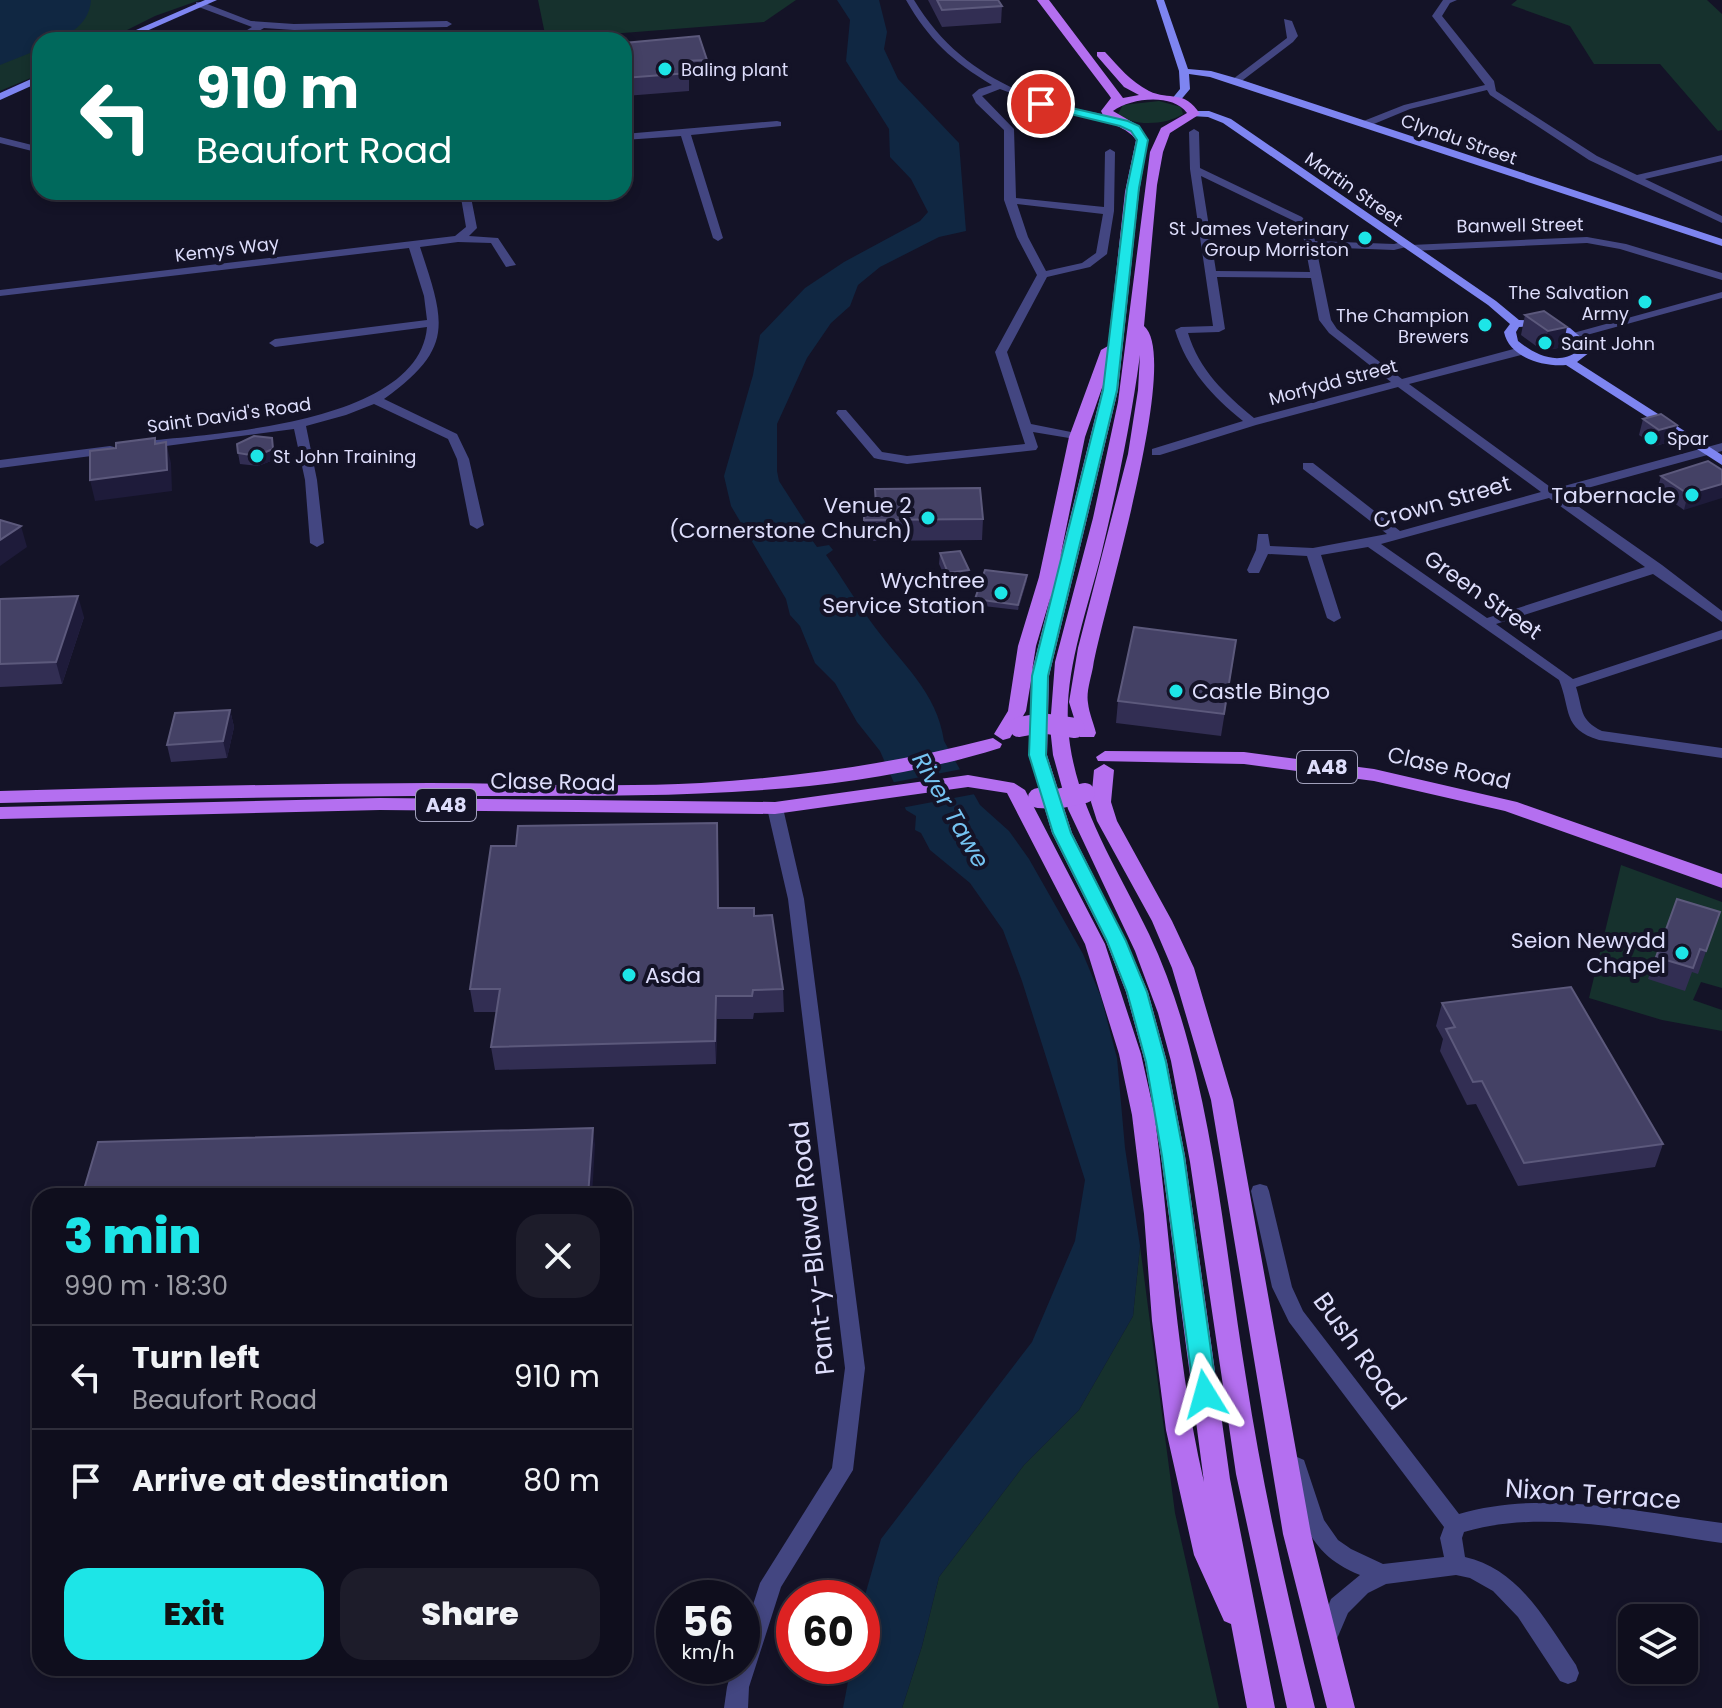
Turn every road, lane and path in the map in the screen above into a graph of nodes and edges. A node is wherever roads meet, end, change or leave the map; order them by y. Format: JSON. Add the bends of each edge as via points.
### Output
{"nodes":[{"id":1,"x":213,"y":0,"type":"edge"},
{"id":2,"x":910,"y":0,"type":"edge"},
{"id":3,"x":1043,"y":0,"type":"edge"},
{"id":4,"x":1060,"y":0,"type":"edge"},
{"id":5,"x":1160,"y":0,"type":"edge"},
{"id":6,"x":1453,"y":0,"type":"edge"},
{"id":7,"x":199,"y":4,"type":"junction"},
{"id":8,"x":1287,"y":21,"type":"dead end"},
{"id":9,"x":447,"y":24,"type":"dead end"},
{"id":10,"x":262,"y":25,"type":"junction"},
{"id":11,"x":136,"y":32,"type":"edge"},
{"id":12,"x":250,"y":32,"type":"edge"},
{"id":13,"x":1184,"y":71,"type":"junction"},
{"id":14,"x":1236,"y":81,"type":"junction"},
{"id":15,"x":32,"y":82,"type":"edge"},
{"id":16,"x":1002,"y":85,"type":"junction"},
{"id":17,"x":1489,"y":87,"type":"junction"},
{"id":18,"x":0,"y":97,"type":"edge"},
{"id":19,"x":1160,"y":98,"type":"junction"},
{"id":20,"x":1176,"y":100,"type":"junction"},
{"id":21,"x":1041,"y":104,"type":"junction"},
{"id":22,"x":1112,"y":106,"type":"junction"},
{"id":23,"x":1194,"y":114,"type":"junction"},
{"id":24,"x":1120,"y":122,"type":"junction"},
{"id":25,"x":1176,"y":123,"type":"junction"},
{"id":26,"x":777,"y":124,"type":"dead end"},
{"id":27,"x":1365,"y":124,"type":"junction"},
{"id":28,"x":1194,"y":132,"type":"dead end"},
{"id":29,"x":685,"y":133,"type":"junction"},
{"id":30,"x":632,"y":136,"type":"edge"},
{"id":31,"x":0,"y":140,"type":"edge"},
{"id":32,"x":32,"y":148,"type":"edge"},
{"id":33,"x":1110,"y":152,"type":"dead end"},
{"id":34,"x":1722,"y":158,"type":"edge"},
{"id":35,"x":1195,"y":169,"type":"junction"},
{"id":36,"x":1637,"y":178,"type":"junction"},
{"id":37,"x":467,"y":200,"type":"edge"},
{"id":38,"x":1009,"y":200,"type":"junction"},
{"id":39,"x":1109,"y":211,"type":"junction"},
{"id":40,"x":1722,"y":220,"type":"edge"},
{"id":41,"x":718,"y":238,"type":"dead end"},
{"id":42,"x":458,"y":239,"type":"junction"},
{"id":43,"x":1722,"y":243,"type":"edge"},
{"id":44,"x":1311,"y":244,"type":"junction"},
{"id":45,"x":414,"y":246,"type":"junction"},
{"id":46,"x":1408,"y":246,"type":"junction"},
{"id":47,"x":510,"y":265,"type":"dead end"},
{"id":48,"x":1213,"y":274,"type":"junction"},
{"id":49,"x":1043,"y":275,"type":"junction"},
{"id":50,"x":1314,"y":275,"type":"junction"},
{"id":51,"x":1722,"y":277,"type":"edge"},
{"id":52,"x":0,"y":293,"type":"edge"},
{"id":53,"x":1722,"y":295,"type":"edge"},
{"id":54,"x":1492,"y":303,"type":"junction"},
{"id":55,"x":1537,"y":322,"type":"junction"},
{"id":56,"x":431,"y":323,"type":"junction"},
{"id":57,"x":1129,"y":324,"type":"junction"},
{"id":58,"x":1516,"y":324,"type":"junction"},
{"id":59,"x":1572,"y":335,"type":"junction"},
{"id":60,"x":275,"y":343,"type":"dead end"},
{"id":61,"x":1521,"y":351,"type":"junction"},
{"id":62,"x":1569,"y":362,"type":"junction"},
{"id":63,"x":1398,"y":383,"type":"junction"},
{"id":64,"x":376,"y":400,"type":"junction"},
{"id":65,"x":842,"y":413,"type":"dead end"},
{"id":66,"x":1252,"y":422,"type":"junction"},
{"id":67,"x":299,"y":424,"type":"junction"},
{"id":68,"x":1026,"y":427,"type":"junction"},
{"id":69,"x":1077,"y":437,"type":"junction"},
{"id":70,"x":1722,"y":447,"type":"edge"},
{"id":71,"x":1707,"y":451,"type":"junction"},
{"id":72,"x":1156,"y":452,"type":"dead end"},
{"id":73,"x":1722,"y":461,"type":"edge"},
{"id":74,"x":0,"y":464,"type":"edge"},
{"id":75,"x":1308,"y":466,"type":"dead end"},
{"id":76,"x":1547,"y":493,"type":"junction"},
{"id":77,"x":477,"y":525,"type":"dead end"},
{"id":78,"x":1397,"y":535,"type":"junction"},
{"id":79,"x":317,"y":543,"type":"dead end"},
{"id":80,"x":1370,"y":543,"type":"junction"},
{"id":81,"x":1313,"y":552,"type":"junction"},
{"id":82,"x":1657,"y":568,"type":"junction"},
{"id":83,"x":1254,"y":570,"type":"dead end"},
{"id":84,"x":1334,"y":618,"type":"dead end"},
{"id":85,"x":1722,"y":618,"type":"edge"},
{"id":86,"x":1484,"y":623,"type":"junction"},
{"id":87,"x":1722,"y":634,"type":"edge"},
{"id":88,"x":1568,"y":685,"type":"junction"},
{"id":89,"x":1081,"y":731,"type":"junction"},
{"id":90,"x":1005,"y":735,"type":"junction"},
{"id":91,"x":1722,"y":753,"type":"edge"},
{"id":92,"x":1105,"y":763,"type":"junction"},
{"id":93,"x":1011,"y":789,"type":"junction"},
{"id":94,"x":0,"y":797,"type":"edge"},
{"id":95,"x":775,"y":808,"type":"junction"},
{"id":96,"x":0,"y":813,"type":"edge"},
{"id":97,"x":1722,"y":881,"type":"edge"},
{"id":98,"x":1260,"y":1191,"type":"dead end"},
{"id":99,"x":1269,"y":1370,"type":"junction"},
{"id":100,"x":1455,"y":1525,"type":"junction"},
{"id":101,"x":1722,"y":1533,"type":"edge"},
{"id":102,"x":1456,"y":1565,"type":"junction"},
{"id":103,"x":1383,"y":1574,"type":"junction"},
{"id":104,"x":1246,"y":1637,"type":"junction"},
{"id":105,"x":1323,"y":1646,"type":"junction"},
{"id":106,"x":1568,"y":1673,"type":"dead end"},
{"id":107,"x":736,"y":1708,"type":"edge"},
{"id":108,"x":1261,"y":1708,"type":"edge"},
{"id":109,"x":1301,"y":1708,"type":"edge"},
{"id":110,"x":1341,"y":1708,"type":"edge"}],
"edges":[{"from":1,"to":7,"type":"main road"},
{"from":2,"to":16,"type":"street","via":[[940,44]]},
{"from":3,"to":22,"type":"main road","via":[[1115,94]]},
{"from":4,"to":19,"type":"main road","via":[[1121,77],[1140,93]]},
{"from":5,"to":13,"type":"main road"},
{"from":6,"to":17,"type":"street","via":[[1437,16]]},
{"from":7,"to":10,"type":"street"},
{"from":7,"to":11,"type":"main road"},
{"from":8,"to":14,"type":"street","via":[[1290,40]]},
{"from":9,"to":10,"type":"street"},
{"from":10,"to":12,"type":"street"},
{"from":13,"to":14,"type":"main road","name":"Clyndu Street"},
{"from":13,"to":20,"type":"main road","via":[[1185,89]]},
{"from":14,"to":27,"type":"main road","name":"Clyndu Street"},
{"from":15,"to":18,"type":"main road"},
{"from":16,"to":21,"type":"street"},
{"from":16,"to":38,"type":"street","via":[[977,95],[1009,129]]},
{"from":17,"to":27,"type":"street","via":[[1407,107]]},
{"from":17,"to":36,"type":"street","via":[[1593,158]]},
{"from":19,"to":20,"type":"main road"},
{"from":19,"to":22,"type":"main road"},
{"from":20,"to":23,"type":"main road","via":[[1189,105]]},
{"from":21,"to":22,"type":"street"},
{"from":21,"to":24,"type":"street"},
{"from":22,"to":24,"type":"main road","via":[[1108,114]]},
{"from":23,"to":25,"type":"main road"},
{"from":23,"to":46,"type":"main road","name":"Martin Street","via":[[1227,121]]},
{"from":24,"to":25,"type":"main road"},
{"from":24,"to":57,"type":"main road","via":[[1135,129],[1142,140],[1133,188]]},
{"from":25,"to":57,"type":"main road","via":[[1160,139]]},
{"from":26,"to":29,"type":"street"},
{"from":27,"to":43,"type":"main road","name":"Clyndu Street"},
{"from":28,"to":35,"type":"street"},
{"from":29,"to":30,"type":"street"},
{"from":29,"to":41,"type":"street"},
{"from":31,"to":32,"type":"street"},
{"from":33,"to":39,"type":"street"},
{"from":34,"to":36,"type":"street"},
{"from":35,"to":44,"type":"street","via":[[1298,219]]},
{"from":35,"to":48,"type":"street"},
{"from":36,"to":40,"type":"street"},
{"from":37,"to":42,"type":"street","via":[[472,228]]},
{"from":38,"to":39,"type":"street"},
{"from":38,"to":49,"type":"street","via":[[1022,240]]},
{"from":39,"to":49,"type":"street","via":[[1101,254],[1086,265]]},
{"from":42,"to":45,"type":"street","name":"Kemys Way"},
{"from":42,"to":47,"type":"street","name":"Kemys Way","via":[[494,240]]},
{"from":44,"to":46,"type":"street","name":"Banwell Street"},
{"from":44,"to":50,"type":"street"},
{"from":45,"to":52,"type":"street","name":"Kemys Way"},
{"from":45,"to":56,"type":"street","name":"Saint David's Road","via":[[430,298]]},
{"from":46,"to":51,"type":"street","name":"Banwell Street","via":[[1587,240]]},
{"from":46,"to":54,"type":"main road","name":"Martin Street"},
{"from":48,"to":50,"type":"street"},
{"from":48,"to":66,"type":"street","via":[[1219,329],[1181,330],[1185,348],[1218,395]]},
{"from":49,"to":68,"type":"street","via":[[1001,352]]},
{"from":50,"to":63,"type":"street","via":[[1325,320],[1333,331]]},
{"from":53,"to":59,"type":"street"},
{"from":54,"to":55,"type":"main road"},
{"from":54,"to":58,"type":"main road"},
{"from":55,"to":58,"type":"main road"},
{"from":55,"to":59,"type":"main road"},
{"from":56,"to":60,"type":"street"},
{"from":56,"to":64,"type":"street","name":"Saint David's Road","via":[[430,345],[413,374]]},
{"from":57,"to":69,"type":"main road"},
{"from":57,"to":89,"type":"main road","via":[[1148,357],[1146,390],[1136,454],[1083,675],[1078,702]]},
{"from":57,"to":104,"type":"main road","via":[[1040,676],[1038,755],[1062,833],[1137,992],[1156,1062],[1217,1479]]},
{"from":57,"to":109,"type":"main road","via":[[1099,527],[1062,676],[1062,755],[1075,808],[1161,987],[1182,1059],[1249,1477]]},
{"from":58,"to":61,"type":"main road","via":[[1510,332]]},
{"from":59,"to":62,"type":"main road","via":[[1584,352]]},
{"from":61,"to":62,"type":"main road","via":[[1546,361]]},
{"from":61,"to":63,"type":"street","name":"Morfydd Street"},
{"from":62,"to":71,"type":"main road"},
{"from":63,"to":66,"type":"street","name":"Morfydd Street"},
{"from":63,"to":76,"type":"street"},
{"from":64,"to":67,"type":"street","name":"Saint David's Road"},
{"from":64,"to":77,"type":"street","via":[[453,437]]},
{"from":65,"to":68,"type":"street","via":[[878,455],[907,460],[1032,447]]},
{"from":66,"to":72,"type":"street","name":"Morfydd Street"},
{"from":67,"to":74,"type":"street","name":"Saint David's Road"},
{"from":67,"to":79,"type":"street"},
{"from":68,"to":69,"type":"street"},
{"from":69,"to":90,"type":"main road","via":[[1048,577],[1027,646],[1017,711]]},
{"from":70,"to":71,"type":"street","name":"Crown Street"},
{"from":71,"to":73,"type":"main road"},
{"from":71,"to":76,"type":"street","name":"Crown Street"},
{"from":75,"to":78,"type":"street"},
{"from":76,"to":78,"type":"street","name":"Crown Street"},
{"from":76,"to":82,"type":"street"},
{"from":78,"to":80,"type":"street","name":"Crown Street"},
{"from":80,"to":81,"type":"street","name":"Crown Street"},
{"from":80,"to":86,"type":"street","name":"Green Street"},
{"from":81,"to":83,"type":"street","name":"Crown Street","via":[[1263,543]]},
{"from":81,"to":84,"type":"street"},
{"from":82,"to":85,"type":"street"},
{"from":82,"to":86,"type":"street"},
{"from":86,"to":88,"type":"street","name":"Green Street"},
{"from":87,"to":88,"type":"street"},
{"from":88,"to":91,"type":"street","via":[[1575,720],[1584,730]]},
{"from":89,"to":90,"type":"main road","bridge":true,"via":[[1041,723]]},
{"from":89,"to":92,"type":"main road","via":[[1099,743]]},
{"from":90,"to":93,"type":"main road","via":[[989,758],[992,771]]},
{"from":90,"to":94,"type":"main road","name":"Clase Road","number":"A48","via":[[954,756],[788,782],[698,789]]},
{"from":92,"to":93,"type":"main road","bridge":true,"via":[[1097,783],[1085,793],[1038,798]]},
{"from":92,"to":97,"type":"main road","name":"Clase Road","number":"A48","via":[[1244,758],[1374,775],[1510,806]]},
{"from":92,"to":99,"type":"main road","via":[[1101,802],[1107,821],[1162,921],[1208,1047]]},
{"from":93,"to":95,"type":"main road","name":"Clase Road","number":"A48","via":[[968,781]]},
{"from":93,"to":104,"type":"main road","via":[[1095,944],[1114,996],[1151,1171],[1179,1430],[1208,1555]]},
{"from":95,"to":96,"type":"main road","name":"Clase Road","number":"A48","via":[[365,804]]},
{"from":95,"to":107,"type":"street","name":"Pant-y-Blawd Road","via":[[796,899],[855,1368],[842,1470],[771,1583]]},
{"from":98,"to":100,"type":"street","name":"Bush Road","via":[[1282,1287],[1296,1316]]},
{"from":99,"to":103,"type":"street","via":[[1315,1529],[1327,1547],[1350,1563]]},
{"from":99,"to":105,"type":"main road","via":[[1297,1534]]},
{"from":100,"to":101,"type":"street","name":"Nixon Terrace","via":[[1496,1513],[1554,1514]]},
{"from":100,"to":102,"type":"street","via":[[1451,1538]]},
{"from":102,"to":103,"type":"street"},
{"from":102,"to":106,"type":"street","via":[[1501,1584],[1526,1610]]},
{"from":103,"to":105,"type":"street","via":[[1339,1606]]},
{"from":104,"to":108,"type":"main road"},
{"from":105,"to":110,"type":"main road"}]}
